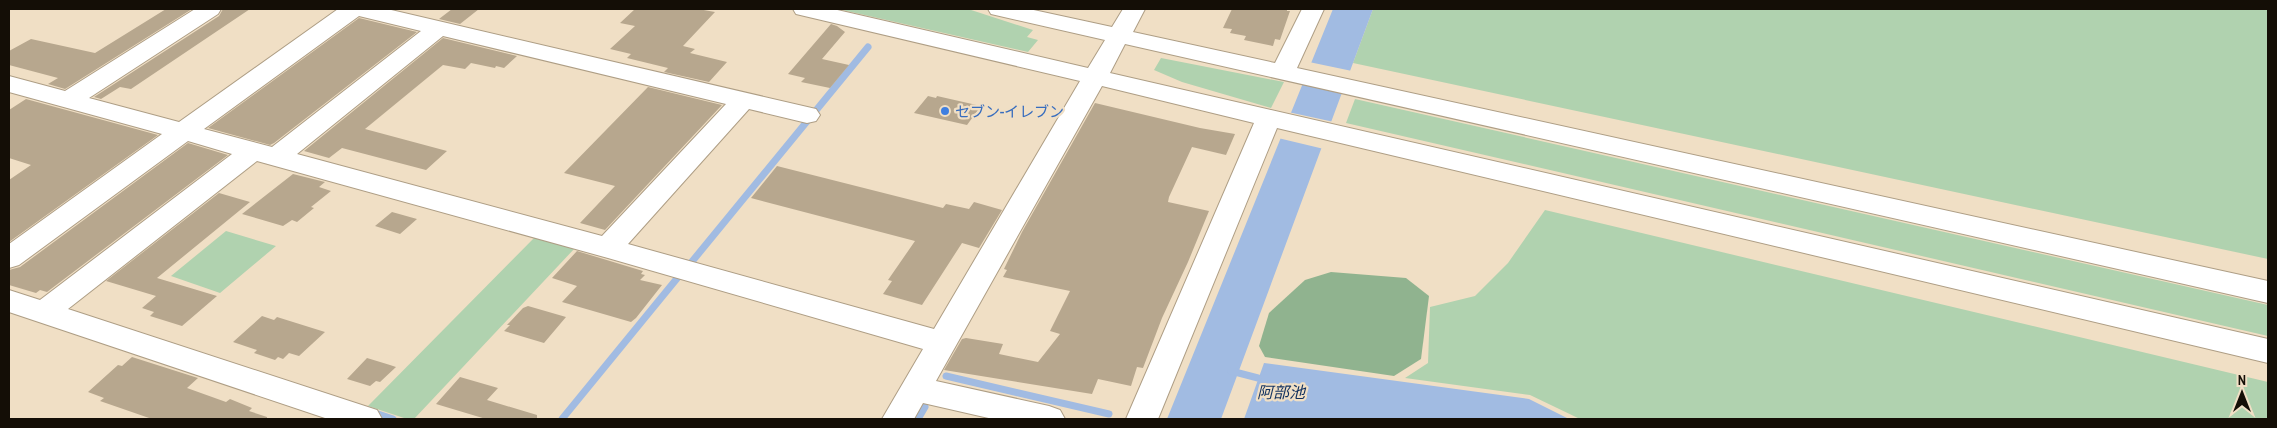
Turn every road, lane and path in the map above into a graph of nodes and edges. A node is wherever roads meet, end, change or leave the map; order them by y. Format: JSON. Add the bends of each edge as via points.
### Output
{"nodes":[{"id":1,"x":210,"y":9,"type":"edge"},
{"id":2,"x":353,"y":9,"type":"edge"},
{"id":3,"x":359,"y":9,"type":"edge"},
{"id":4,"x":804,"y":9,"type":"edge"},
{"id":5,"x":999,"y":9,"type":"edge"},
{"id":6,"x":1134,"y":9,"type":"edge"},
{"id":7,"x":1313,"y":9,"type":"edge"},
{"id":8,"x":439,"y":28,"type":"junction"},
{"id":9,"x":1118,"y":36,"type":"junction"},
{"id":10,"x":1290,"y":72,"type":"junction"},
{"id":11,"x":1096,"y":76,"type":"junction"},
{"id":12,"x":9,"y":84,"type":"edge"},
{"id":13,"x":73,"y":98,"type":"junction"},
{"id":14,"x":744,"y":100,"type":"junction"},
{"id":15,"x":807,"y":115,"type":"dead end"},
{"id":16,"x":1273,"y":119,"type":"junction"},
{"id":17,"x":182,"y":132,"type":"junction"},
{"id":18,"x":273,"y":153,"type":"junction"},
{"id":19,"x":608,"y":248,"type":"junction"},
{"id":20,"x":9,"y":258,"type":"edge"},
{"id":21,"x":2268,"y":292,"type":"edge"},
{"id":22,"x":9,"y":302,"type":"edge"},
{"id":23,"x":49,"y":309,"type":"junction"},
{"id":24,"x":940,"y":342,"type":"junction"},
{"id":25,"x":2268,"y":351,"type":"edge"},
{"id":26,"x":915,"y":389,"type":"junction"},
{"id":27,"x":366,"y":419,"type":"edge"},
{"id":28,"x":898,"y":419,"type":"edge"},
{"id":29,"x":1049,"y":419,"type":"edge"},
{"id":30,"x":1142,"y":419,"type":"edge"}],
"edges":[{"from":1,"to":13,"type":"street"},
{"from":2,"to":17,"type":"street"},
{"from":3,"to":8,"type":"street"},
{"from":4,"to":11,"type":"street"},
{"from":5,"to":9,"type":"street"},
{"from":6,"to":9,"type":"street"},
{"from":7,"to":10,"type":"street"},
{"from":8,"to":14,"type":"street"},
{"from":8,"to":18,"type":"street"},
{"from":9,"to":10,"type":"street"},
{"from":9,"to":11,"type":"street"},
{"from":10,"to":21,"type":"street"},
{"from":11,"to":16,"type":"street"},
{"from":11,"to":24,"type":"street"},
{"from":12,"to":13,"type":"street"},
{"from":13,"to":17,"type":"street"},
{"from":14,"to":15,"type":"street"},
{"from":14,"to":19,"type":"street"},
{"from":16,"to":25,"type":"street"},
{"from":16,"to":30,"type":"street"},
{"from":17,"to":18,"type":"street"},
{"from":17,"to":20,"type":"street"},
{"from":18,"to":19,"type":"street"},
{"from":18,"to":23,"type":"street"},
{"from":19,"to":24,"type":"street"},
{"from":22,"to":23,"type":"street"},
{"from":23,"to":27,"type":"street"},
{"from":24,"to":26,"type":"street"},
{"from":26,"to":28,"type":"street"},
{"from":26,"to":29,"type":"street"}]}
